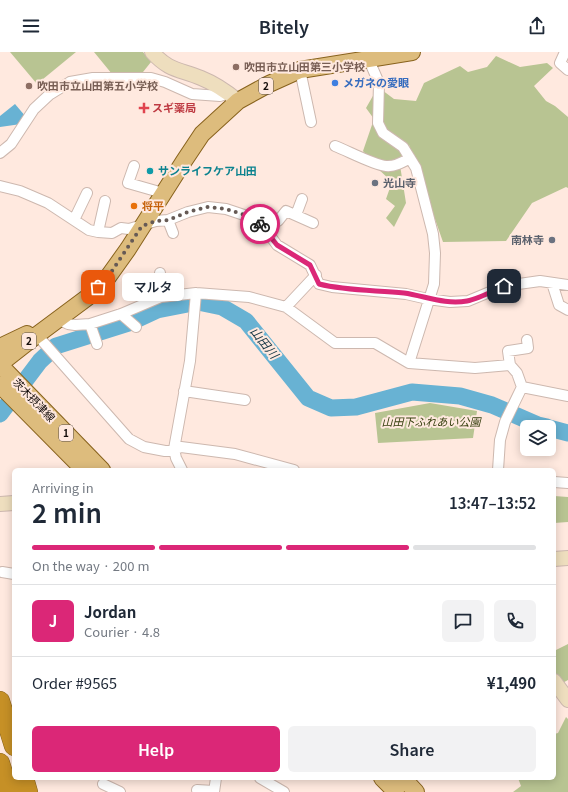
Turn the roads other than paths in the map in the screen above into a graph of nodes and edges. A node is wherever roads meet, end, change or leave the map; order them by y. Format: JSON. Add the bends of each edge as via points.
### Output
{"nodes":[{"id":1,"x":152,"y":52,"type":"edge"},
{"id":2,"x":412,"y":52,"type":"edge"},
{"id":3,"x":565,"y":52,"type":"edge"},
{"id":4,"x":368,"y":58,"type":"junction"},
{"id":5,"x":300,"y":70,"type":"junction"},
{"id":6,"x":568,"y":70,"type":"edge"},
{"id":7,"x":233,"y":97,"type":"junction"},
{"id":8,"x":311,"y":122,"type":"dead end"},
{"id":9,"x":335,"y":146,"type":"dead end"},
{"id":10,"x":0,"y":153,"type":"edge"},
{"id":11,"x":410,"y":158,"type":"junction"},
{"id":12,"x":134,"y":166,"type":"dead end"},
{"id":13,"x":0,"y":186,"type":"edge"},
{"id":14,"x":87,"y":192,"type":"dead end"},
{"id":15,"x":163,"y":193,"type":"junction"},
{"id":16,"x":302,"y":199,"type":"dead end"},
{"id":17,"x":105,"y":201,"type":"dead end"},
{"id":18,"x":296,"y":215,"type":"junction"},
{"id":19,"x":74,"y":220,"type":"junction"},
{"id":20,"x":168,"y":220,"type":"junction"},
{"id":21,"x":313,"y":223,"type":"dead end"},
{"id":22,"x":262,"y":225,"type":"junction"},
{"id":23,"x":142,"y":226,"type":"junction"},
{"id":24,"x":98,"y":232,"type":"junction"},
{"id":25,"x":173,"y":233,"type":"dead end"},
{"id":26,"x":160,"y":273,"type":"dead end"},
{"id":27,"x":316,"y":275,"type":"junction"},
{"id":28,"x":552,"y":283,"type":"junction"},
{"id":29,"x":568,"y":285,"type":"edge"},
{"id":30,"x":196,"y":293,"type":"junction"},
{"id":31,"x":161,"y":297,"type":"junction"},
{"id":32,"x":428,"y":299,"type":"junction"},
{"id":33,"x":286,"y":307,"type":"junction"},
{"id":34,"x":568,"y":310,"type":"edge"},
{"id":35,"x":121,"y":314,"type":"junction"},
{"id":36,"x":58,"y":319,"type":"junction"},
{"id":37,"x":90,"y":324,"type":"junction"},
{"id":38,"x":136,"y":327,"type":"dead end"},
{"id":39,"x":41,"y":340,"type":"junction"},
{"id":40,"x":527,"y":340,"type":"dead end"},
{"id":41,"x":97,"y":344,"type":"dead end"},
{"id":42,"x":0,"y":347,"type":"edge"},
{"id":43,"x":409,"y":362,"type":"junction"},
{"id":44,"x":0,"y":364,"type":"edge"},
{"id":45,"x":510,"y":366,"type":"junction"},
{"id":46,"x":5,"y":383,"type":"edge"},
{"id":47,"x":522,"y":387,"type":"junction"},
{"id":48,"x":184,"y":391,"type":"junction"},
{"id":49,"x":568,"y":396,"type":"edge"},
{"id":50,"x":244,"y":400,"type":"dead end"},
{"id":51,"x":26,"y":402,"type":"junction"},
{"id":52,"x":174,"y":449,"type":"junction"},
{"id":53,"x":82,"y":468,"type":"edge"},
{"id":54,"x":100,"y":468,"type":"edge"},
{"id":55,"x":181,"y":468,"type":"edge"},
{"id":56,"x":287,"y":468,"type":"edge"},
{"id":57,"x":498,"y":468,"type":"edge"},
{"id":58,"x":556,"y":482,"type":"edge"},
{"id":59,"x":568,"y":483,"type":"edge"},
{"id":60,"x":12,"y":503,"type":"edge"},
{"id":61,"x":0,"y":504,"type":"edge"},
{"id":62,"x":568,"y":558,"type":"edge"},
{"id":63,"x":556,"y":559,"type":"edge"},
{"id":64,"x":2,"y":572,"type":"dead end"},
{"id":65,"x":12,"y":574,"type":"edge"},
{"id":66,"x":556,"y":683,"type":"edge"},
{"id":67,"x":568,"y":700,"type":"edge"},
{"id":68,"x":0,"y":701,"type":"edge"},
{"id":69,"x":12,"y":740,"type":"edge"},
{"id":70,"x":0,"y":763,"type":"edge"},
{"id":71,"x":25,"y":780,"type":"edge"},
{"id":72,"x":216,"y":780,"type":"edge"},
{"id":73,"x":263,"y":780,"type":"edge"},
{"id":74,"x":384,"y":780,"type":"edge"},
{"id":75,"x":405,"y":780,"type":"edge"},
{"id":76,"x":103,"y":784,"type":"dead end"},
{"id":77,"x":198,"y":790,"type":"dead end"},
{"id":78,"x":214,"y":791,"type":"edge"},
{"id":79,"x":9,"y":792,"type":"edge"},
{"id":80,"x":28,"y":792,"type":"edge"},
{"id":81,"x":120,"y":792,"type":"edge"},
{"id":82,"x":284,"y":792,"type":"edge"},
{"id":83,"x":396,"y":792,"type":"edge"},
{"id":84,"x":416,"y":792,"type":"edge"}],
"edges":[{"from":1,"to":7,"type":"street","via":[[171,68],[223,88]]},
{"from":2,"to":4,"type":"main road","number":"2"},
{"from":3,"to":6,"type":"street","via":[[560,63]]},
{"from":4,"to":5,"type":"main road","number":"2"},
{"from":4,"to":11,"type":"street","via":[[379,83],[378,123],[384,133],[403,147]]},
{"from":5,"to":7,"type":"main road","number":"2"},
{"from":5,"to":8,"type":"street"},
{"from":7,"to":10,"type":"street","via":[[192,94],[151,78],[93,78],[70,82],[34,109],[11,144]]},
{"from":7,"to":15,"type":"main road","number":"2","via":[[202,134]]},
{"from":9,"to":11,"type":"street","via":[[387,166]]},
{"from":11,"to":32,"type":"street","via":[[416,168],[433,234],[434,284]]},
{"from":12,"to":15,"type":"street","via":[[128,183]]},
{"from":13,"to":19,"type":"street","via":[[46,202]]},
{"from":14,"to":19,"type":"street"},
{"from":15,"to":23,"type":"main road","number":"2"},
{"from":16,"to":18,"type":"street"},
{"from":17,"to":24,"type":"street"},
{"from":18,"to":21,"type":"street"},
{"from":18,"to":22,"type":"street","via":[[286,211],[278,221]]},
{"from":19,"to":24,"type":"street","via":[[89,230]]},
{"from":20,"to":22,"type":"street","via":[[208,207],[248,216]]},
{"from":20,"to":23,"type":"street"},
{"from":20,"to":25,"type":"street"},
{"from":22,"to":27,"type":"street","via":[[277,245],[310,265]]},
{"from":23,"to":24,"type":"street","via":[[121,228],[112,233]]},
{"from":23,"to":36,"type":"main road","number":"2","via":[[108,277],[88,297]]},
{"from":26,"to":31,"type":"street"},
{"from":27,"to":32,"type":"street","via":[[319,284],[332,287],[406,294]]},
{"from":27,"to":33,"type":"street"},
{"from":28,"to":29,"type":"street"},
{"from":28,"to":32,"type":"street","via":[[540,281],[504,286],[468,301]]},
{"from":28,"to":34,"type":"street","via":[[560,304]]},
{"from":30,"to":31,"type":"street"},
{"from":30,"to":33,"type":"street","via":[[249,297]]},
{"from":30,"to":48,"type":"street","via":[[190,361]]},
{"from":31,"to":35,"type":"street"},
{"from":32,"to":43,"type":"street"},
{"from":33,"to":43,"type":"street","via":[[335,343],[375,343]]},
{"from":35,"to":37,"type":"street"},
{"from":35,"to":38,"type":"street"},
{"from":36,"to":37,"type":"street","via":[[68,324]]},
{"from":36,"to":39,"type":"main road","number":"2"},
{"from":36,"to":42,"type":"main road","number":"2"},
{"from":37,"to":41,"type":"street"},
{"from":39,"to":44,"type":"main road","number":"2"},
{"from":39,"to":52,"type":"street","via":[[129,439],[144,447],[165,451]]},
{"from":40,"to":45,"type":"street","via":[[528,348],[508,351]]},
{"from":43,"to":45,"type":"street","via":[[475,368]]},
{"from":44,"to":46,"type":"main road","name":"茨木摂津線","number":"1"},
{"from":45,"to":47,"type":"street","via":[[517,373]]},
{"from":46,"to":51,"type":"main road","name":"茨木摂津線","number":"1"},
{"from":47,"to":49,"type":"street"},
{"from":47,"to":57,"type":"street","via":[[505,422],[500,440]]},
{"from":48,"to":50,"type":"street","via":[[224,402]]},
{"from":48,"to":52,"type":"street"},
{"from":51,"to":53,"type":"main road","name":"茨木摂津線","number":"1"},
{"from":51,"to":54,"type":"main road","name":"茨木摂津線","number":"1"},
{"from":52,"to":55,"type":"street"},
{"from":52,"to":56,"type":"street","via":[[181,447],[236,454]]},
{"from":58,"to":59,"type":"street"},
{"from":60,"to":61,"type":"street"},
{"from":62,"to":63,"type":"street"},
{"from":64,"to":65,"type":"street"},
{"from":66,"to":67,"type":"street"},
{"from":68,"to":69,"type":"highway"},
{"from":70,"to":79,"type":"highway"},
{"from":71,"to":80,"type":"highway"},
{"from":72,"to":78,"type":"street"},
{"from":73,"to":82,"type":"street"},
{"from":74,"to":83,"type":"main road"},
{"from":75,"to":84,"type":"main road"},
{"from":76,"to":81,"type":"street"},
{"from":77,"to":78,"type":"street"}]}
